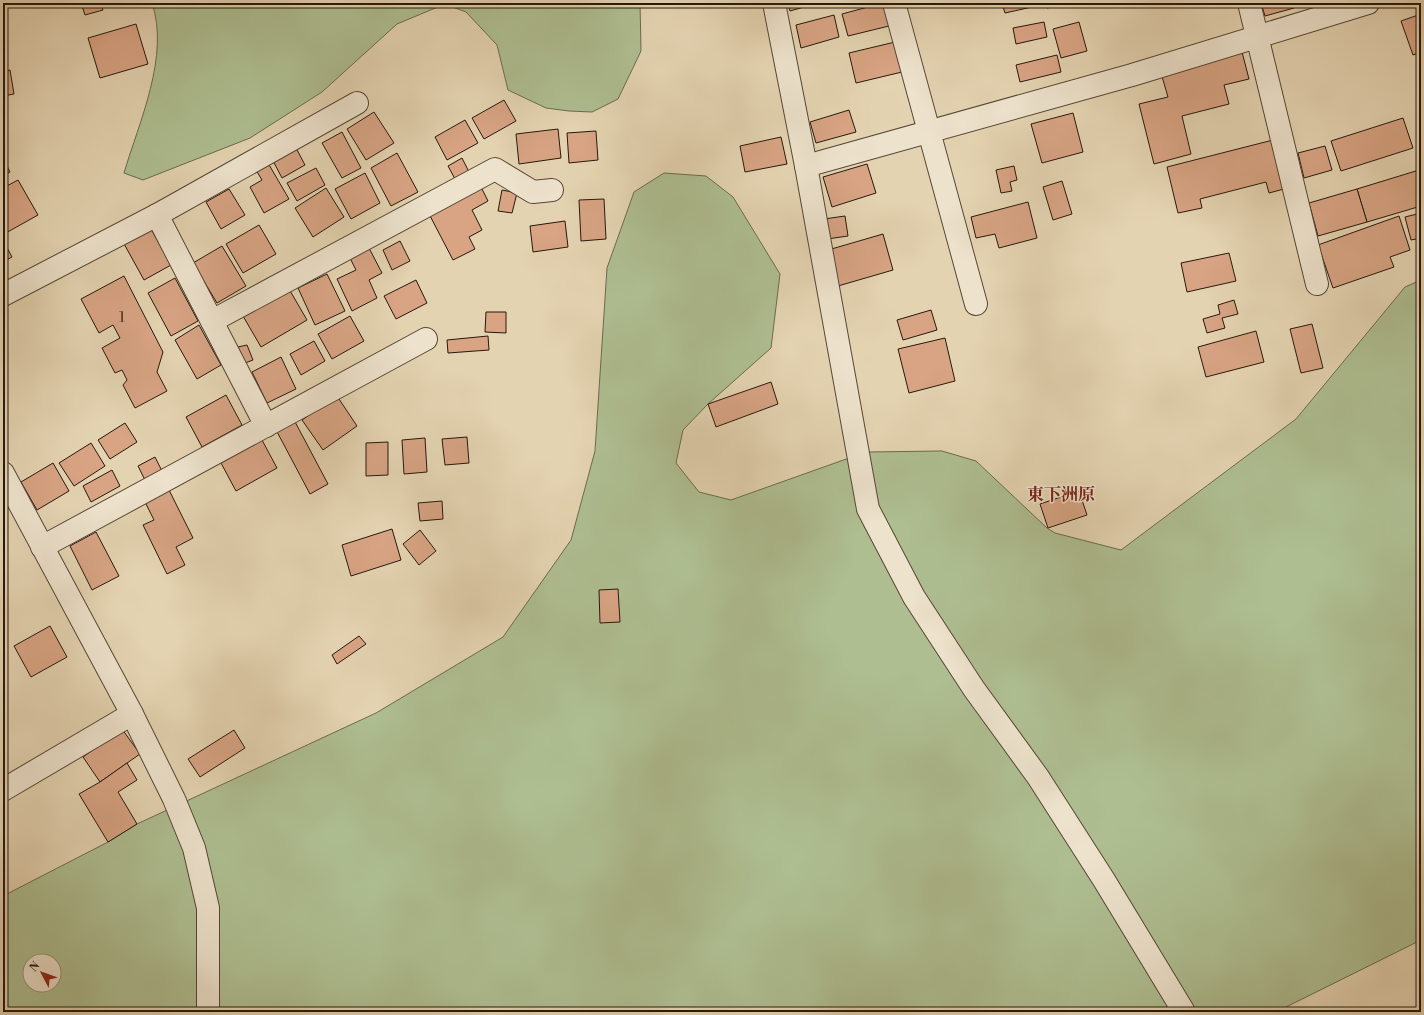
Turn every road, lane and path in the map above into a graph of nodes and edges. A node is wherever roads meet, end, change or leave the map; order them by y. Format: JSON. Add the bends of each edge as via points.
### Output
{"nodes":[{"id":1,"x":774,"y":3,"type":"edge"},
{"id":2,"x":894,"y":3,"type":"edge"},
{"id":3,"x":1249,"y":3,"type":"edge"},
{"id":4,"x":1368,"y":3,"type":"edge"},
{"id":5,"x":1257,"y":38,"type":"junction"},
{"id":6,"x":357,"y":103,"type":"dead end"},
{"id":7,"x":929,"y":131,"type":"junction"},
{"id":8,"x":806,"y":166,"type":"junction"},
{"id":9,"x":552,"y":190,"type":"dead end"},
{"id":10,"x":157,"y":215,"type":"junction"},
{"id":11,"x":1317,"y":284,"type":"dead end"},
{"id":12,"x":3,"y":295,"type":"edge"},
{"id":13,"x":976,"y":304,"type":"dead end"},
{"id":14,"x":212,"y":321,"type":"junction"},
{"id":15,"x":426,"y":339,"type":"dead end"},
{"id":16,"x":266,"y":426,"type":"junction"},
{"id":17,"x":3,"y":473,"type":"edge"},
{"id":18,"x":42,"y":547,"type":"junction"},
{"id":19,"x":132,"y":714,"type":"junction"},
{"id":20,"x":3,"y":790,"type":"edge"},
{"id":21,"x":208,"y":1012,"type":"edge"},
{"id":22,"x":1184,"y":1012,"type":"edge"}],
"edges":[{"from":1,"to":8,"type":"street"},
{"from":2,"to":7,"type":"street"},
{"from":3,"to":5,"type":"street"},
{"from":4,"to":5,"type":"street"},
{"from":5,"to":7,"type":"street"},
{"from":5,"to":11,"type":"street"},
{"from":6,"to":10,"type":"street"},
{"from":7,"to":8,"type":"street"},
{"from":7,"to":13,"type":"street"},
{"from":8,"to":22,"type":"street","via":[[868,509],[914,597],[974,689],[1042,784]]},
{"from":9,"to":14,"type":"street","via":[[533,192],[495,169]]},
{"from":10,"to":12,"type":"street"},
{"from":10,"to":14,"type":"street"},
{"from":14,"to":16,"type":"street"},
{"from":15,"to":16,"type":"street"},
{"from":16,"to":18,"type":"street"},
{"from":17,"to":18,"type":"street"},
{"from":18,"to":19,"type":"street"},
{"from":19,"to":20,"type":"street"},
{"from":19,"to":21,"type":"street","via":[[174,799],[194,848],[208,908]]}]}
